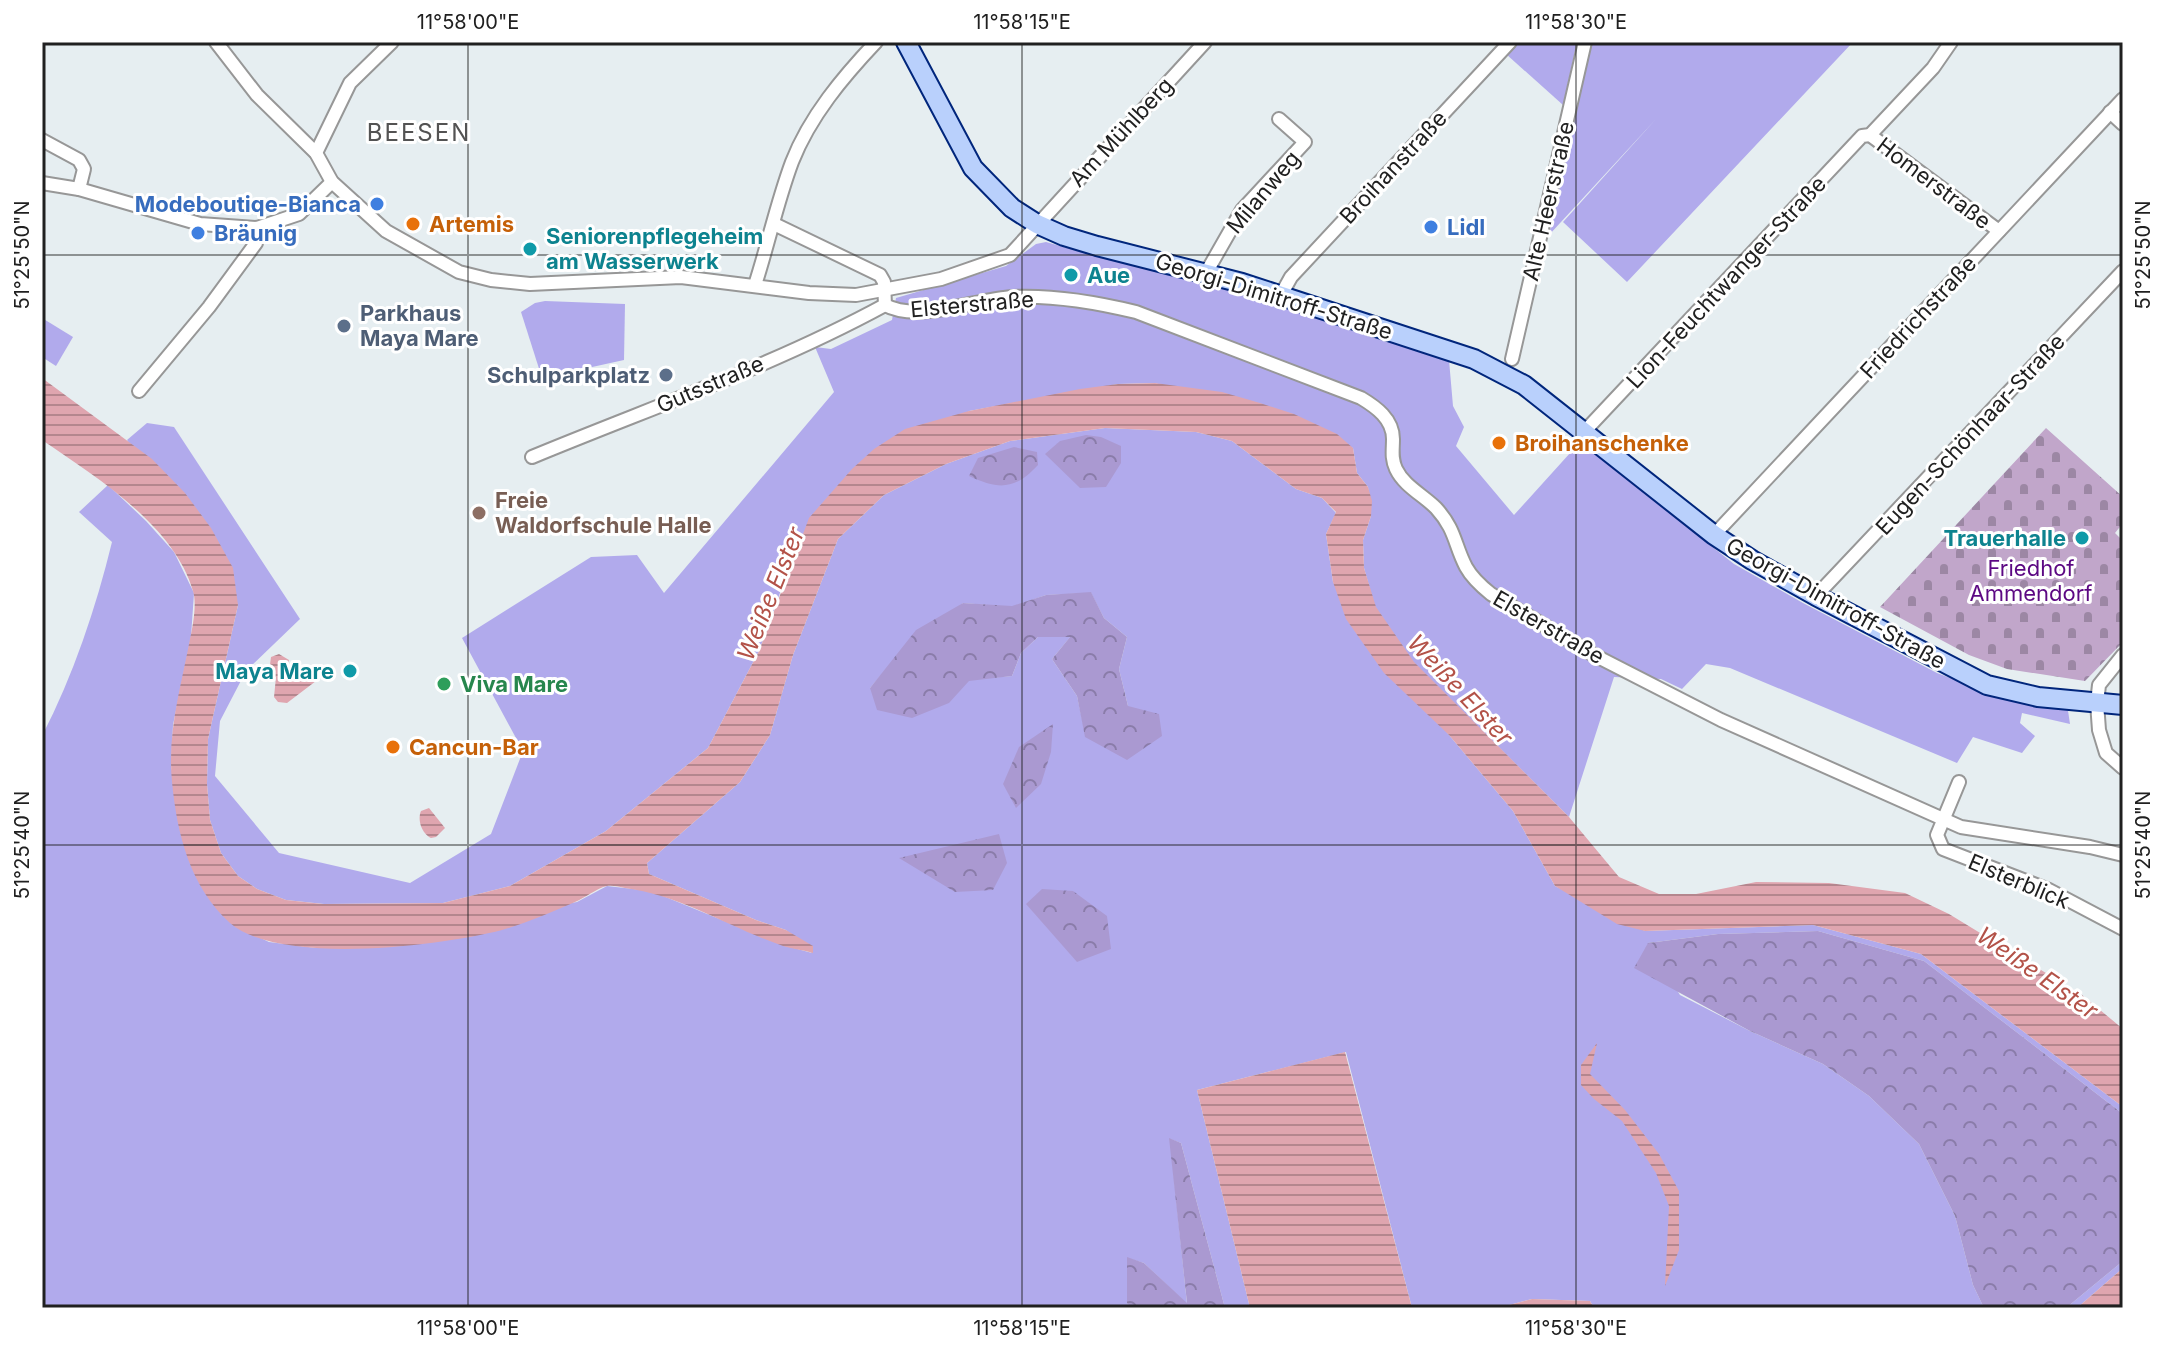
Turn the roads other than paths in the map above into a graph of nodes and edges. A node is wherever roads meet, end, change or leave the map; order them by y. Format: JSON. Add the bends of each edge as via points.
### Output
{"nodes":[{"id":1,"x":216,"y":42,"type":"edge"},
{"id":2,"x":392,"y":42,"type":"edge"},
{"id":3,"x":876,"y":42,"type":"edge"},
{"id":4,"x":906,"y":42,"type":"edge"},
{"id":5,"x":1205,"y":42,"type":"edge"},
{"id":6,"x":1510,"y":42,"type":"edge"},
{"id":7,"x":1585,"y":42,"type":"edge"},
{"id":8,"x":1951,"y":42,"type":"edge"},
{"id":9,"x":2123,"y":99,"type":"edge"},
{"id":10,"x":2110,"y":112,"type":"junction"},
{"id":11,"x":1279,"y":119,"type":"dead end"},
{"id":12,"x":2123,"y":124,"type":"edge"},
{"id":13,"x":1870,"y":135,"type":"junction"},
{"id":14,"x":42,"y":140,"type":"edge"},
{"id":15,"x":316,"y":153,"type":"junction"},
{"id":16,"x":332,"y":182,"type":"junction"},
{"id":17,"x":42,"y":183,"type":"edge"},
{"id":18,"x":79,"y":189,"type":"junction"},
{"id":19,"x":774,"y":224,"type":"junction"},
{"id":20,"x":1037,"y":224,"type":"junction"},
{"id":21,"x":257,"y":228,"type":"junction"},
{"id":22,"x":1999,"y":231,"type":"junction"},
{"id":23,"x":2123,"y":271,"type":"edge"},
{"id":24,"x":1206,"y":273,"type":"junction"},
{"id":25,"x":755,"y":285,"type":"junction"},
{"id":26,"x":884,"y":290,"type":"junction"},
{"id":27,"x":1281,"y":295,"type":"junction"},
{"id":28,"x":885,"y":305,"type":"junction"},
{"id":29,"x":1512,"y":359,"type":"dead end"},
{"id":30,"x":139,"y":391,"type":"dead end"},
{"id":31,"x":1584,"y":432,"type":"junction"},
{"id":32,"x":532,"y":457,"type":"dead end"},
{"id":33,"x":1714,"y":535,"type":"junction"},
{"id":34,"x":1816,"y":596,"type":"junction"},
{"id":35,"x":2123,"y":655,"type":"edge"},
{"id":36,"x":2097,"y":703,"type":"junction"},
{"id":37,"x":2123,"y":705,"type":"edge"},
{"id":38,"x":2123,"y":768,"type":"edge"},
{"id":39,"x":1959,"y":782,"type":"dead end"},
{"id":40,"x":1943,"y":820,"type":"junction"},
{"id":41,"x":2123,"y":855,"type":"edge"},
{"id":42,"x":2123,"y":929,"type":"edge"}],
"edges":[{"from":1,"to":15,"type":"street","via":[[257,95]]},
{"from":2,"to":15,"type":"street","via":[[350,83]]},
{"from":3,"to":19,"type":"street","via":[[844,77],[806,134]]},
{"from":4,"to":20,"type":"street","name":"Georgi-Dimitroff-Straße","via":[[973,168],[1012,208]]},
{"from":5,"to":20,"type":"street","name":"Am Mühlberg"},
{"from":6,"to":27,"type":"street","name":"Broihanstraße","via":[[1291,277]]},
{"from":7,"to":29,"type":"street","name":"Alte Heerstraße"},
{"from":8,"to":13,"type":"street","name":"Lion-Feuchtwanger-Straße"},
{"from":9,"to":10,"type":"street","name":"Friedrichstraße"},
{"from":10,"to":12,"type":"street"},
{"from":10,"to":22,"type":"street","name":"Friedrichstraße"},
{"from":11,"to":24,"type":"street","name":"Milanweg","via":[[1305,142],[1242,210]]},
{"from":13,"to":22,"type":"street","name":"Homerstraße"},
{"from":13,"to":31,"type":"street","name":"Lion-Feuchtwanger-Straße","via":[[1862,136]]},
{"from":14,"to":18,"type":"street","via":[[79,160],[84,169]]},
{"from":15,"to":16,"type":"street"},
{"from":16,"to":21,"type":"street","via":[[299,214]]},
{"from":16,"to":25,"type":"street","via":[[404,243],[459,272],[491,280],[530,284],[681,277]]},
{"from":17,"to":18,"type":"street"},
{"from":18,"to":21,"type":"street","via":[[200,224]]},
{"from":19,"to":25,"type":"street"},
{"from":19,"to":26,"type":"street","via":[[875,272]]},
{"from":20,"to":24,"type":"street","name":"Georgi-Dimitroff-Straße","via":[[1097,246]]},
{"from":20,"to":26,"type":"street","via":[[1010,255],[941,279]]},
{"from":21,"to":30,"type":"street","via":[[256,243]]},
{"from":22,"to":33,"type":"street","name":"Friedrichstraße"},
{"from":23,"to":34,"type":"street","name":"Eugen-Schönhaar-Straße"},
{"from":24,"to":27,"type":"street","name":"Georgi-Dimitroff-Straße"},
{"from":25,"to":26,"type":"street","via":[[856,295]]},
{"from":26,"to":28,"type":"street","name":"Elsterstraße"},
{"from":27,"to":31,"type":"street","name":"Georgi-Dimitroff-Straße","via":[[1474,359],[1524,385]]},
{"from":28,"to":32,"type":"street","name":"Gutsstraße","via":[[706,388]]},
{"from":28,"to":40,"type":"street","name":"Elsterstraße","via":[[930,311],[1014,297],[1100,303],[1361,398],[1379,409],[1388,423],[1397,471],[1444,519],[1466,567],[1491,594],[1594,655],[1721,720]]},
{"from":31,"to":33,"type":"street","name":"Georgi-Dimitroff-Straße"},
{"from":33,"to":34,"type":"street","name":"Georgi-Dimitroff-Straße"},
{"from":34,"to":36,"type":"street","name":"Georgi-Dimitroff-Straße","via":[[1987,685]]},
{"from":35,"to":36,"type":"street","via":[[2099,685]]},
{"from":36,"to":37,"type":"street","name":"Georgi-Dimitroff-Straße"},
{"from":36,"to":38,"type":"street","via":[[2106,753]]},
{"from":39,"to":40,"type":"street"},
{"from":40,"to":41,"type":"street","name":"Elsterstraße"},
{"from":40,"to":42,"type":"street","name":"Elsterblick","via":[[1937,835],[1943,849],[2049,890]]}]}
